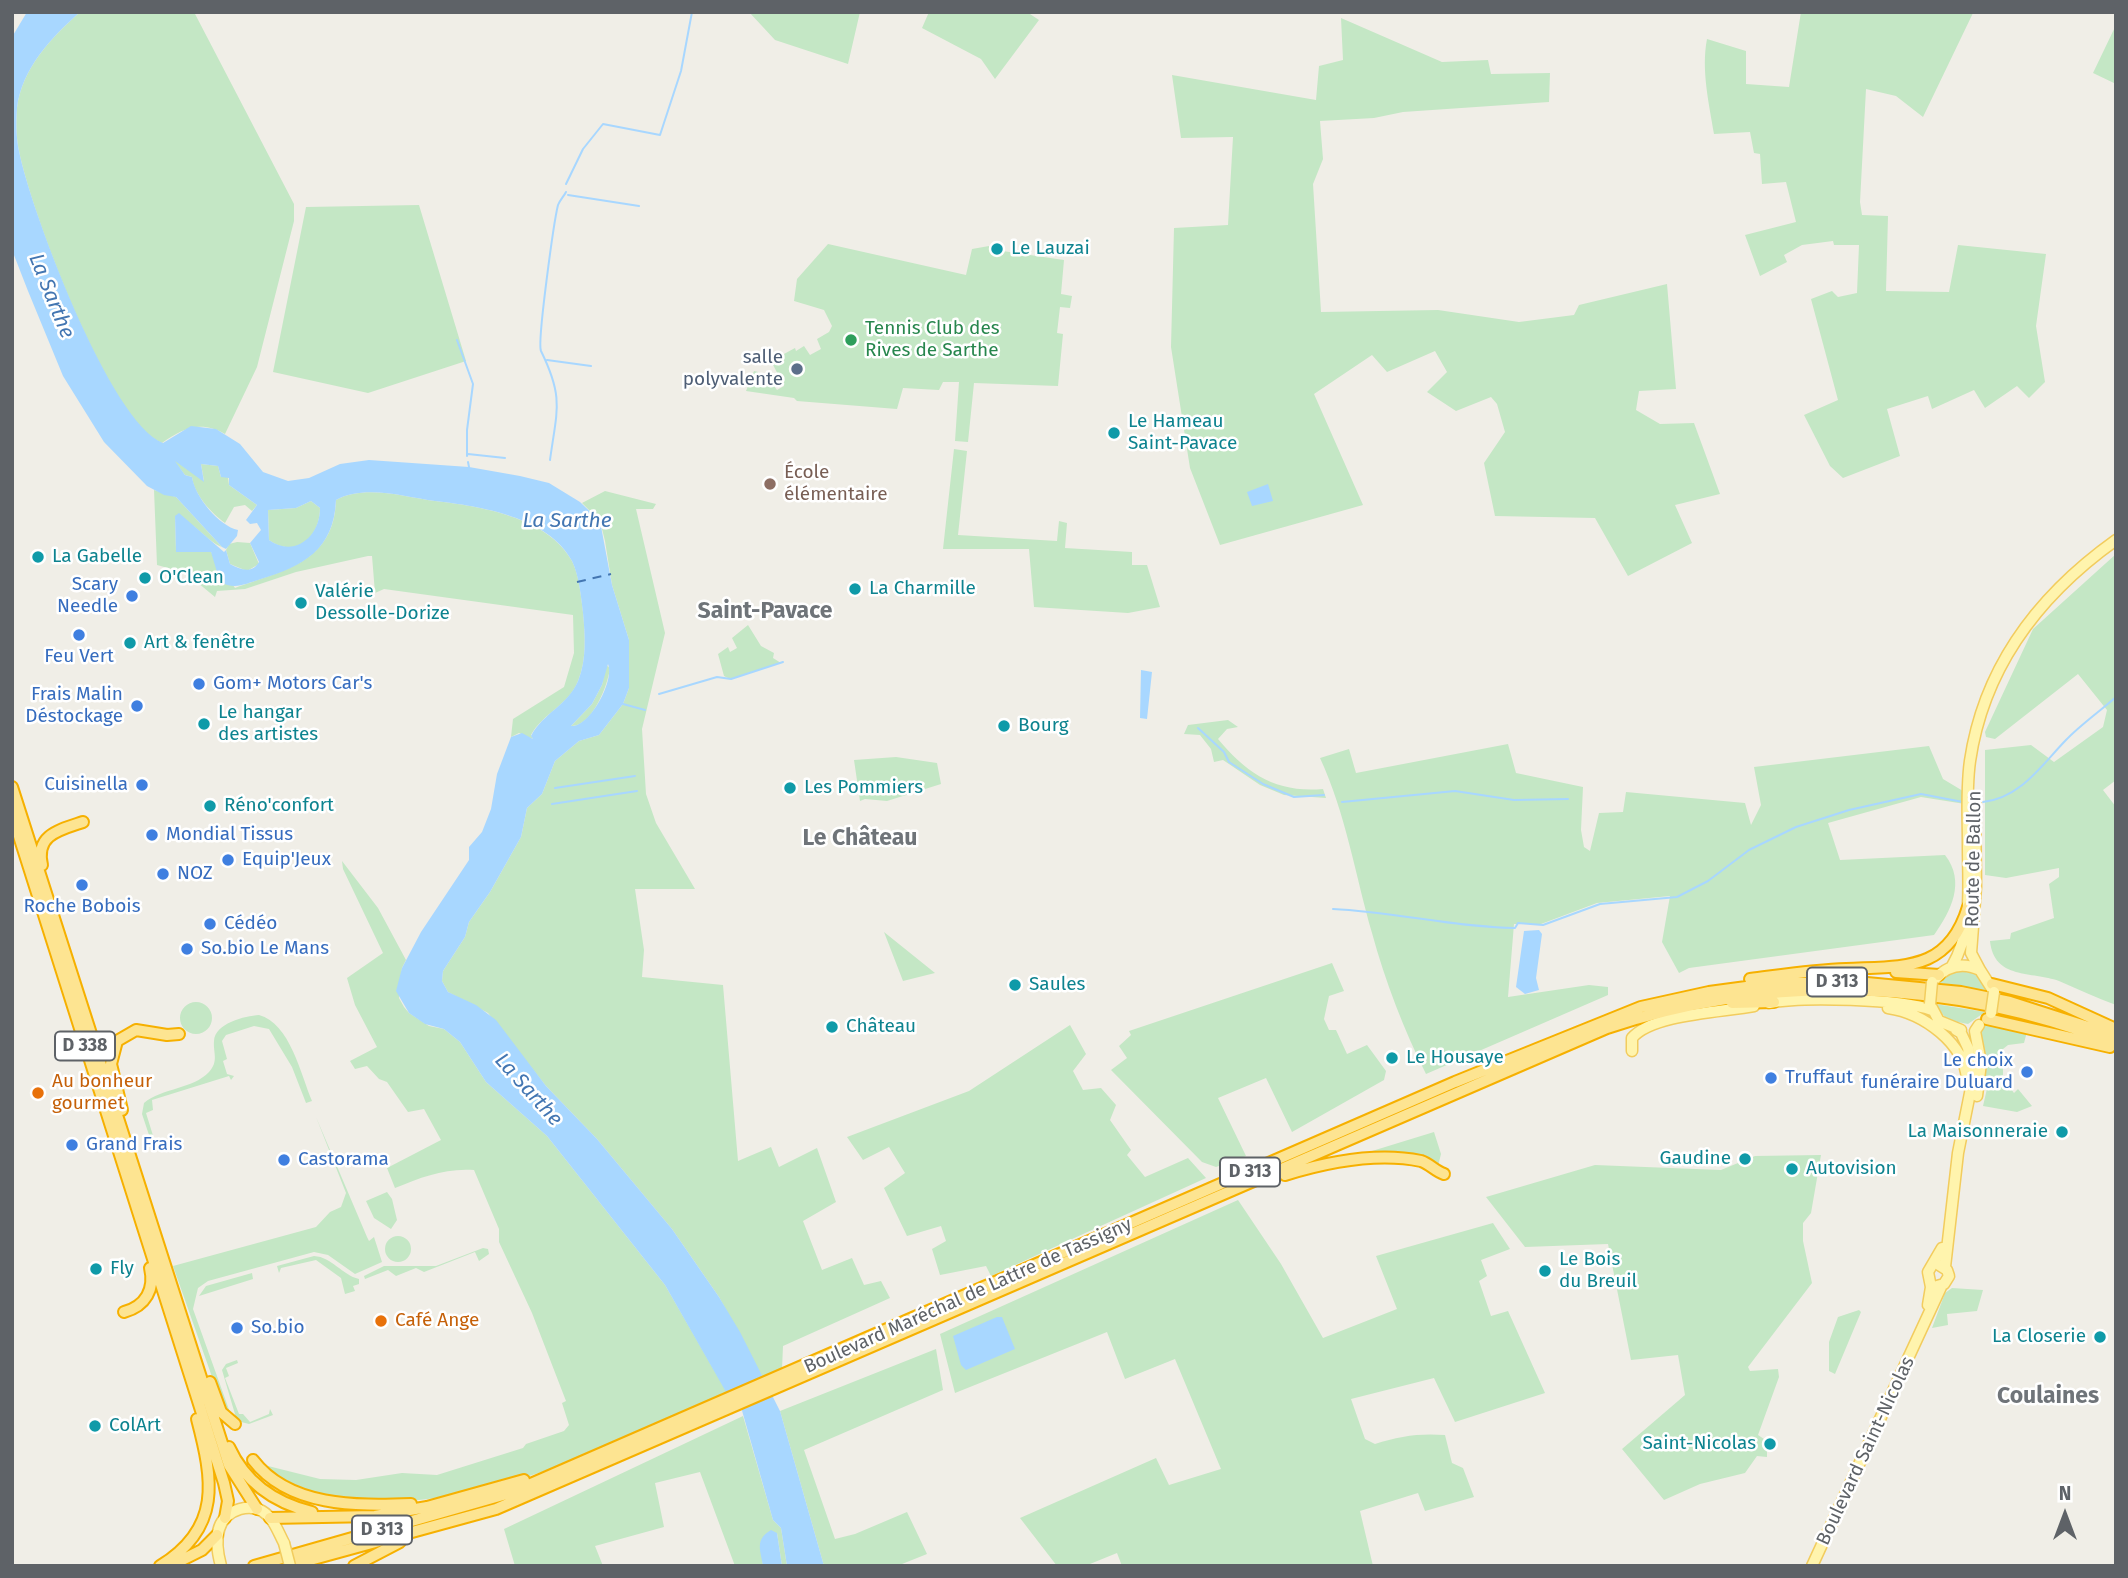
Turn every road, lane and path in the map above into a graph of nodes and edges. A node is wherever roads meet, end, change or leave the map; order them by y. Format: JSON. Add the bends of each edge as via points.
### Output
{"nodes":[{"id":1,"x":2116,"y":540,"type":"edge"},
{"id":2,"x":1974,"y":745,"type":"junction"},
{"id":3,"x":12,"y":787,"type":"edge"},
{"id":4,"x":12,"y":814,"type":"edge"},
{"id":5,"x":83,"y":822,"type":"dead end"},
{"id":6,"x":12,"y":843,"type":"edge"},
{"id":7,"x":28,"y":865,"type":"junction"},
{"id":8,"x":1968,"y":907,"type":"junction"},
{"id":9,"x":68,"y":963,"type":"junction"},
{"id":10,"x":1952,"y":966,"type":"junction"},
{"id":11,"x":1856,"y":968,"type":"junction"},
{"id":12,"x":1980,"y":970,"type":"junction"},
{"id":13,"x":1935,"y":979,"type":"junction"},
{"id":14,"x":1993,"y":988,"type":"junction"},
{"id":15,"x":1774,"y":1002,"type":"junction"},
{"id":16,"x":1673,"y":1003,"type":"junction"},
{"id":17,"x":1872,"y":1003,"type":"junction"},
{"id":18,"x":1931,"y":1007,"type":"junction"},
{"id":19,"x":1986,"y":1019,"type":"junction"},
{"id":20,"x":2116,"y":1029,"type":"edge"},
{"id":21,"x":1956,"y":1030,"type":"junction"},
{"id":22,"x":179,"y":1034,"type":"dead end"},
{"id":23,"x":2116,"y":1036,"type":"edge"},
{"id":24,"x":2116,"y":1043,"type":"edge"},
{"id":25,"x":2116,"y":1049,"type":"edge"},
{"id":26,"x":1632,"y":1051,"type":"dead end"},
{"id":27,"x":1962,"y":1133,"type":"junction"},
{"id":28,"x":1958,"y":1169,"type":"junction"},
{"id":29,"x":1444,"y":1174,"type":"dead end"},
{"id":30,"x":1190,"y":1209,"type":"junction"},
{"id":31,"x":148,"y":1210,"type":"junction"},
{"id":32,"x":143,"y":1228,"type":"junction"},
{"id":33,"x":1940,"y":1266,"type":"junction"},
{"id":34,"x":1930,"y":1282,"type":"junction"},
{"id":35,"x":1942,"y":1285,"type":"junction"},
{"id":36,"x":162,"y":1288,"type":"junction"},
{"id":37,"x":944,"y":1311,"type":"junction"},
{"id":38,"x":124,"y":1312,"type":"dead end"},
{"id":39,"x":1919,"y":1335,"type":"junction"},
{"id":40,"x":196,"y":1359,"type":"junction"},
{"id":41,"x":206,"y":1391,"type":"junction"},
{"id":42,"x":702,"y":1416,"type":"junction"},
{"id":43,"x":235,"y":1424,"type":"dead end"},
{"id":44,"x":253,"y":1460,"type":"dead end"},
{"id":45,"x":587,"y":1461,"type":"junction"},
{"id":46,"x":462,"y":1499,"type":"junction"},
{"id":47,"x":257,"y":1509,"type":"junction"},
{"id":48,"x":325,"y":1515,"type":"junction"},
{"id":49,"x":225,"y":1518,"type":"junction"},
{"id":50,"x":270,"y":1518,"type":"junction"},
{"id":51,"x":447,"y":1523,"type":"junction"},
{"id":52,"x":217,"y":1535,"type":"junction"},
{"id":53,"x":220,"y":1562,"type":"edge"},
{"id":54,"x":160,"y":1566,"type":"edge"},
{"id":55,"x":170,"y":1566,"type":"edge"},
{"id":56,"x":254,"y":1566,"type":"edge"},
{"id":57,"x":289,"y":1566,"type":"edge"},
{"id":58,"x":354,"y":1566,"type":"edge"},
{"id":59,"x":1812,"y":1566,"type":"edge"}],
"edges":[{"from":1,"to":2,"type":"main road","name":"Route de Ballon","via":[[2059,589],[2018,635],[1991,682]]},
{"from":2,"to":8,"type":"main road","name":"Route de Ballon","via":[[1969,771]]},
{"from":2,"to":12,"type":"main road","name":"Route de Ballon","via":[[1976,887],[1971,953]]},
{"from":3,"to":9,"type":"highway","number":"D 338"},
{"from":4,"to":7,"type":"highway","number":"D 338"},
{"from":5,"to":9,"type":"highway","via":[[51,833],[40,853]]},
{"from":6,"to":7,"type":"highway"},
{"from":7,"to":32,"type":"highway","number":"D 338"},
{"from":8,"to":10,"type":"main road","name":"Route de Ballon","via":[[1964,937]]},
{"from":8,"to":11,"type":"highway","via":[[1961,930],[1938,954],[1901,968]]},
{"from":9,"to":31,"type":"highway","number":"D 338"},
{"from":10,"to":12,"type":"main road"},
{"from":10,"to":13,"type":"main road"},
{"from":11,"to":13,"type":"highway"},
{"from":11,"to":16,"type":"highway","via":[[1746,979],[1676,993]]},
{"from":12,"to":14,"type":"main road"},
{"from":13,"to":18,"type":"main road","bridge":true},
{"from":14,"to":19,"type":"main road","bridge":true},
{"from":14,"to":20,"type":"highway","via":[[2048,998]]},
{"from":15,"to":16,"type":"highway"},
{"from":15,"to":17,"type":"main road"},
{"from":15,"to":26,"type":"main road","via":[[1648,1026],[1632,1038]]},
{"from":16,"to":23,"type":"highway","number":"D 313","via":[[1776,984],[1914,987],[2010,1002]]},
{"from":16,"to":24,"type":"highway","number":"D 313","via":[[1777,991],[1891,993],[2010,1010]]},
{"from":16,"to":30,"type":"highway","name":"Boulevard Maréchal de Lattre de Tassigny","number":"D 313"},
{"from":16,"to":37,"type":"highway","name":"Boulevard Maréchal de Lattre de Tassigny","number":"D 313","via":[[1558,1038]]},
{"from":17,"to":18,"type":"main road"},
{"from":17,"to":27,"type":"main road","via":[[1920,1020],[1959,1052],[1967,1077]]},
{"from":18,"to":21,"type":"main road","via":[[1939,1021]]},
{"from":19,"to":21,"type":"main road"},
{"from":19,"to":25,"type":"highway"},
{"from":19,"to":28,"type":"main road","via":[[1975,1031],[1980,1081]]},
{"from":21,"to":27,"type":"main road","via":[[1965,1039],[1973,1067]]},
{"from":22,"to":31,"type":"highway","via":[[136,1030],[121,1036],[112,1051],[111,1069]]},
{"from":27,"to":28,"type":"main road"},
{"from":28,"to":33,"type":"main road"},
{"from":29,"to":30,"type":"highway","via":[[1428,1164],[1404,1159],[1326,1164]]},
{"from":30,"to":37,"type":"highway","name":"Boulevard Maréchal de Lattre de Tassigny","number":"D 313"},
{"from":31,"to":40,"type":"highway","number":"D 338"},
{"from":32,"to":36,"type":"highway","number":"D 338"},
{"from":32,"to":38,"type":"highway","via":[[151,1290],[138,1307]]},
{"from":33,"to":34,"type":"main road","name":"Boulevard Saint-Nicolas","via":[[1928,1272]]},
{"from":33,"to":35,"type":"main road","name":"Boulevard Saint-Nicolas","via":[[1949,1276]]},
{"from":34,"to":35,"type":"main road"},
{"from":34,"to":39,"type":"main road","name":"Boulevard Saint-Nicolas"},
{"from":35,"to":39,"type":"main road","name":"Boulevard Saint-Nicolas"},
{"from":36,"to":49,"type":"highway","number":"D 338","via":[[228,1496]]},
{"from":36,"to":54,"type":"highway","number":"D 338","via":[[203,1443],[210,1490],[206,1514],[193,1538]]},
{"from":37,"to":42,"type":"highway","name":"Boulevard Maréchal de Lattre de Tassigny","number":"D 313"},
{"from":39,"to":59,"type":"main road","name":"Boulevard Saint-Nicolas"},
{"from":40,"to":41,"type":"highway","number":"D 338"},
{"from":40,"to":43,"type":"highway","via":[[206,1370],[221,1412]]},
{"from":41,"to":47,"type":"highway","number":"D 338","via":[[229,1465]]},
{"from":41,"to":48,"type":"highway","number":"D 313","via":[[211,1393],[233,1456],[258,1488],[285,1504]]},
{"from":42,"to":45,"type":"highway","name":"Boulevard Maréchal de Lattre de Tassigny","number":"D 313"},
{"from":42,"to":51,"type":"highway","name":"Boulevard Maréchal de Lattre de Tassigny","number":"D 313","via":[[496,1509]]},
{"from":44,"to":46,"type":"highway","number":"D 313","via":[[275,1483],[317,1499],[378,1505]]},
{"from":45,"to":46,"type":"highway","number":"D 313"},
{"from":45,"to":56,"type":"highway","name":"Boulevard Maréchal de Lattre de Tassigny","number":"D 313","via":[[510,1493]]},
{"from":46,"to":48,"type":"highway","number":"D 313","via":[[375,1516]]},
{"from":47,"to":49,"type":"main road","via":[[239,1510]]},
{"from":47,"to":50,"type":"main road"},
{"from":48,"to":50,"type":"highway","number":"D 313"},
{"from":49,"to":52,"type":"main road"},
{"from":50,"to":57,"type":"main road","bridge":true,"via":[[284,1543]]},
{"from":51,"to":57,"type":"highway","name":"Boulevard Maréchal de Lattre de Tassigny","number":"D 313"},
{"from":51,"to":58,"type":"highway","via":[[443,1529],[379,1551]]},
{"from":52,"to":53,"type":"main road"},
{"from":52,"to":55,"type":"highway","via":[[202,1550]]}]}
